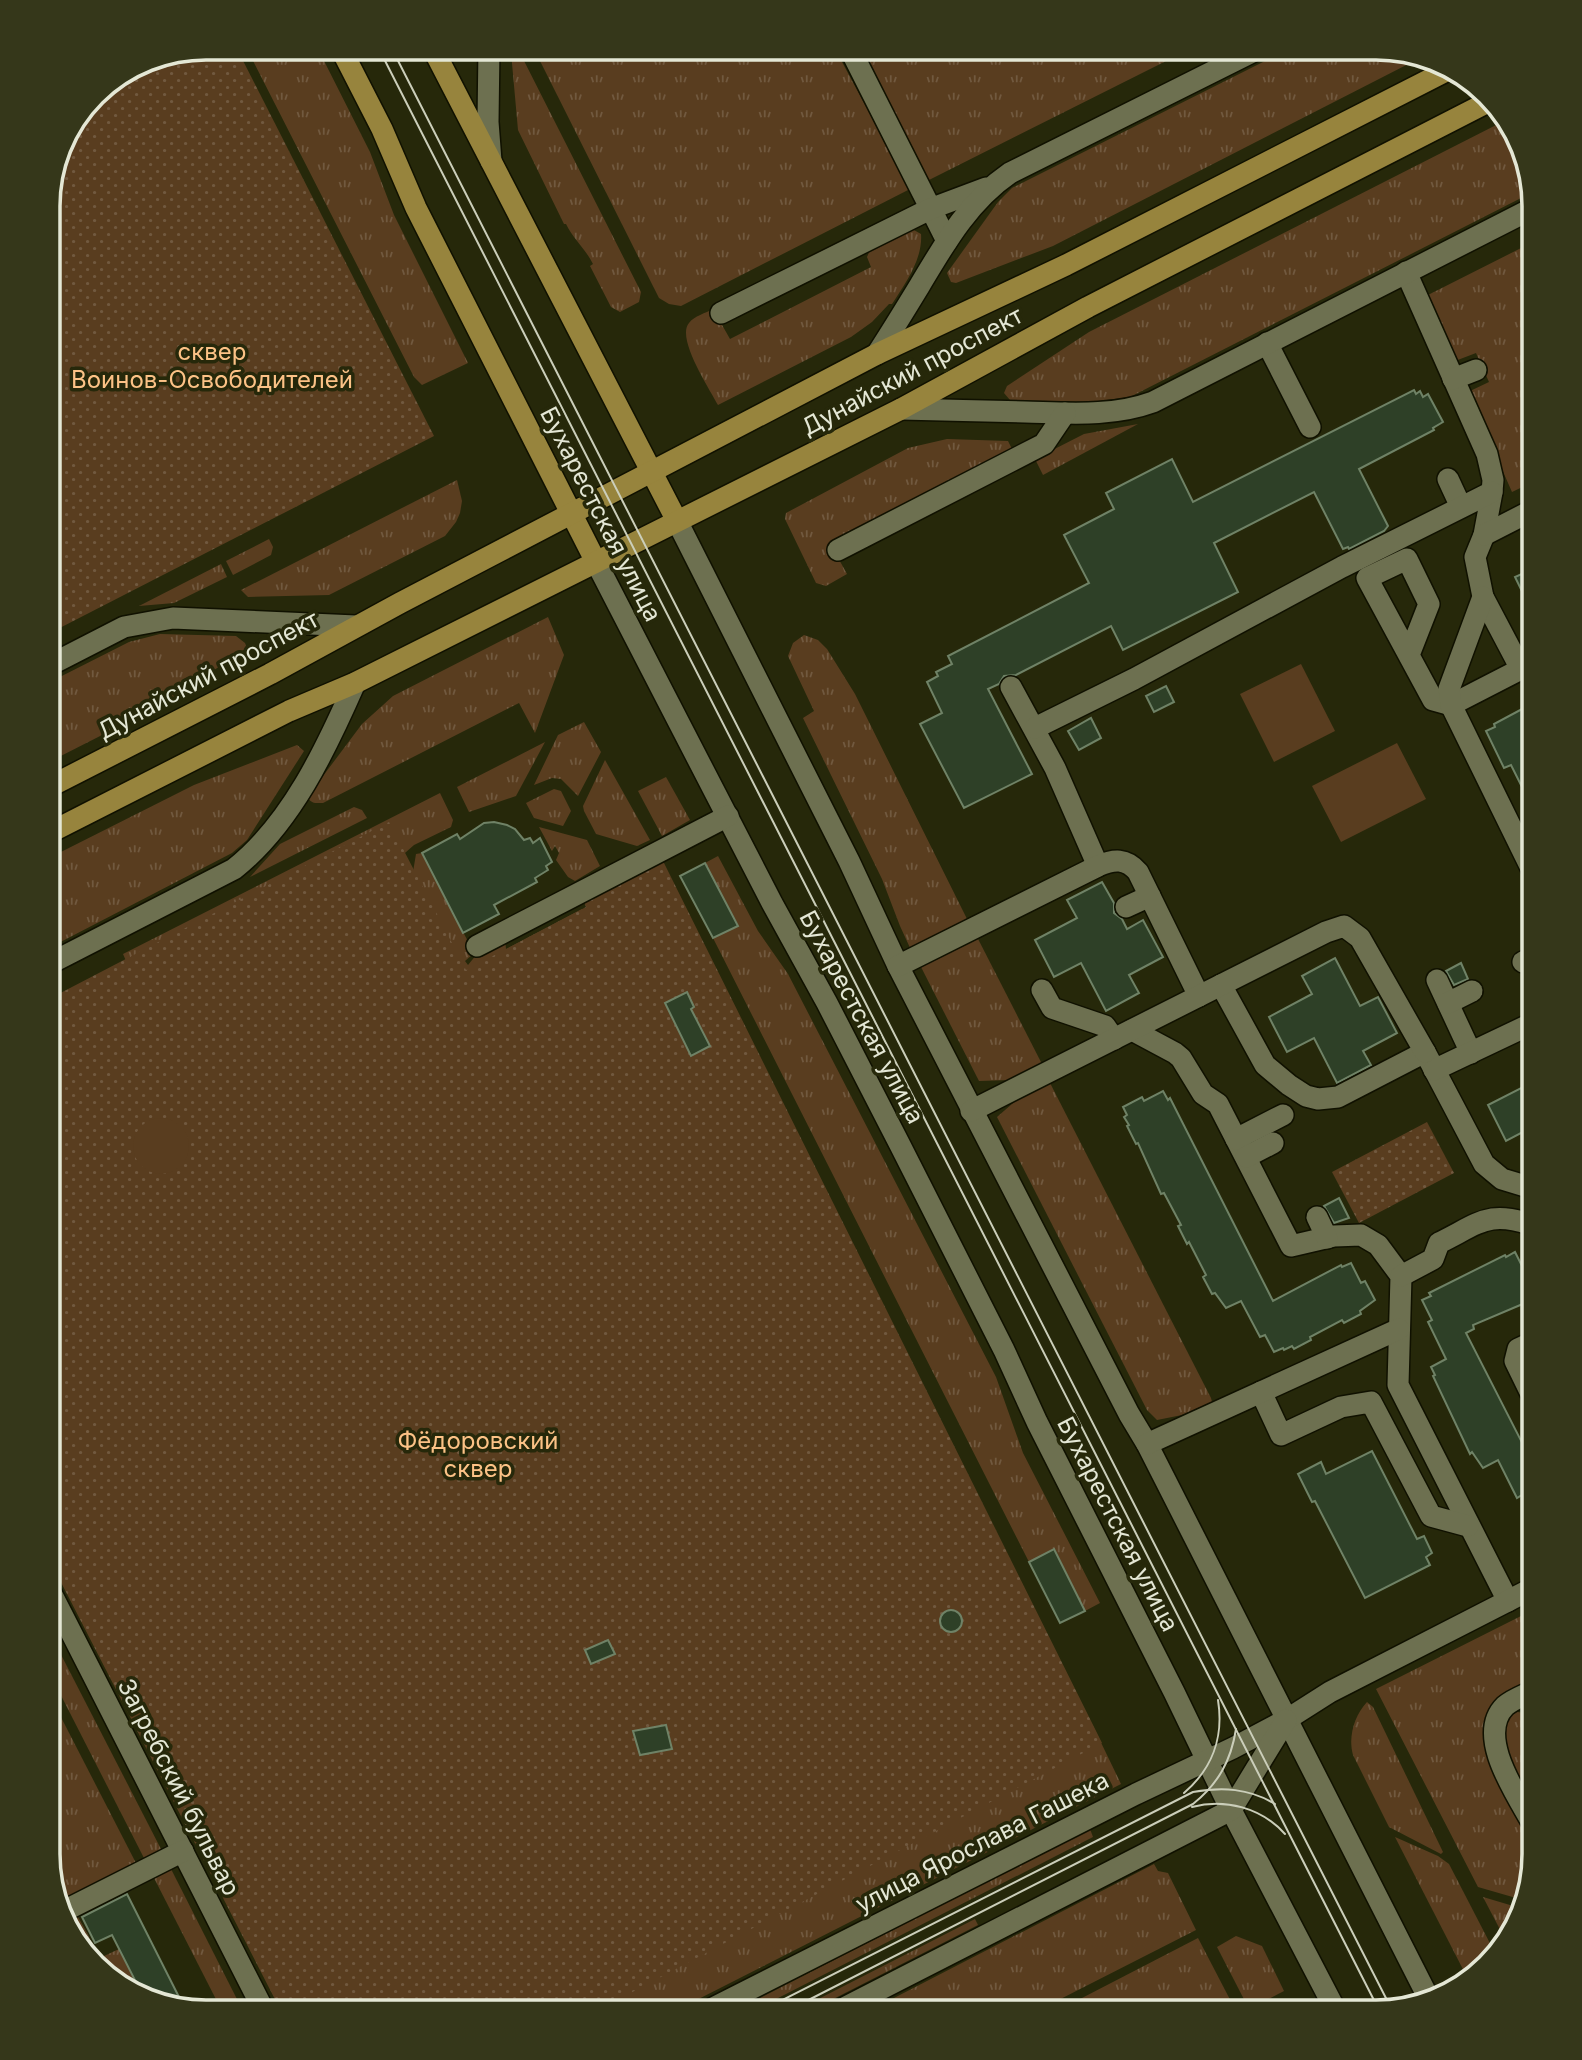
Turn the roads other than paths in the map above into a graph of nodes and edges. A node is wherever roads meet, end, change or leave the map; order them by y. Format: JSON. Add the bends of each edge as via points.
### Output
{"nodes":[{"id":1,"x":347,"y":60,"type":"edge"},
{"id":2,"x":439,"y":60,"type":"edge"},
{"id":3,"x":489,"y":60,"type":"edge"},
{"id":4,"x":856,"y":60,"type":"edge"},
{"id":5,"x":1236,"y":60,"type":"edge"},
{"id":6,"x":1439,"y":74,"type":"edge"},
{"id":7,"x":1482,"y":105,"type":"edge"},
{"id":8,"x":491,"y":161,"type":"junction"},
{"id":9,"x":991,"y":186,"type":"junction"},
{"id":10,"x":930,"y":209,"type":"junction"},
{"id":11,"x":1522,"y":214,"type":"edge"},
{"id":12,"x":947,"y":241,"type":"junction"},
{"id":13,"x":1406,"y":272,"type":"junction"},
{"id":14,"x":721,"y":313,"type":"dead end"},
{"id":15,"x":1267,"y":343,"type":"junction"},
{"id":16,"x":877,"y":354,"type":"junction"},
{"id":17,"x":1476,"y":370,"type":"dead end"},
{"id":18,"x":1453,"y":379,"type":"junction"},
{"id":19,"x":901,"y":410,"type":"junction"},
{"id":20,"x":1065,"y":413,"type":"junction"},
{"id":21,"x":1310,"y":427,"type":"dead end"},
{"id":22,"x":651,"y":472,"type":"junction"},
{"id":23,"x":1448,"y":479,"type":"dead end"},
{"id":24,"x":1492,"y":492,"type":"junction"},
{"id":25,"x":1461,"y":507,"type":"junction"},
{"id":26,"x":571,"y":514,"type":"junction"},
{"id":27,"x":1522,"y":516,"type":"edge"},
{"id":28,"x":677,"y":522,"type":"junction"},
{"id":29,"x":1484,"y":535,"type":"junction"},
{"id":30,"x":838,"y":550,"type":"dead end"},
{"id":31,"x":596,"y":562,"type":"junction"},
{"id":32,"x":1483,"y":597,"type":"junction"},
{"id":33,"x":356,"y":626,"type":"junction"},
{"id":34,"x":1409,"y":655,"type":"dead end"},
{"id":35,"x":60,"y":660,"type":"edge"},
{"id":36,"x":355,"y":683,"type":"junction"},
{"id":37,"x":1012,"y":687,"type":"dead end"},
{"id":38,"x":1451,"y":705,"type":"junction"},
{"id":39,"x":1035,"y":728,"type":"junction"},
{"id":40,"x":60,"y":781,"type":"edge"},
{"id":41,"x":727,"y":816,"type":"junction"},
{"id":42,"x":60,"y":827,"type":"edge"},
{"id":43,"x":1522,"y":850,"type":"edge"},
{"id":44,"x":1098,"y":866,"type":"junction"},
{"id":45,"x":1150,"y":896,"type":"junction"},
{"id":46,"x":1126,"y":907,"type":"dead end"},
{"id":47,"x":477,"y":946,"type":"dead end"},
{"id":48,"x":60,"y":958,"type":"edge"},
{"id":49,"x":898,"y":967,"type":"junction"},
{"id":50,"x":1224,"y":977,"type":"junction"},
{"id":51,"x":1437,"y":980,"type":"dead end"},
{"id":52,"x":1042,"y":990,"type":"dead end"},
{"id":53,"x":1472,"y":991,"type":"dead end"},
{"id":54,"x":1199,"y":996,"type":"junction"},
{"id":55,"x":1448,"y":1003,"type":"junction"},
{"id":56,"x":1522,"y":1028,"type":"edge"},
{"id":57,"x":1123,"y":1034,"type":"junction"},
{"id":58,"x":1471,"y":1052,"type":"junction"},
{"id":59,"x":1435,"y":1062,"type":"junction"},
{"id":60,"x":971,"y":1111,"type":"junction"},
{"id":61,"x":1283,"y":1115,"type":"dead end"},
{"id":62,"x":1273,"y":1143,"type":"dead end"},
{"id":63,"x":1241,"y":1148,"type":"junction"},
{"id":64,"x":1522,"y":1185,"type":"edge"},
{"id":65,"x":1317,"y":1217,"type":"dead end"},
{"id":66,"x":1522,"y":1221,"type":"edge"},
{"id":67,"x":1327,"y":1238,"type":"junction"},
{"id":68,"x":1401,"y":1276,"type":"junction"},
{"id":69,"x":1399,"y":1329,"type":"junction"},
{"id":70,"x":1522,"y":1347,"type":"edge"},
{"id":71,"x":1522,"y":1375,"type":"edge"},
{"id":72,"x":1261,"y":1392,"type":"junction"},
{"id":73,"x":1147,"y":1444,"type":"junction"},
{"id":74,"x":1468,"y":1526,"type":"junction"},
{"id":75,"x":1522,"y":1594,"type":"edge"},
{"id":76,"x":1508,"y":1601,"type":"junction"},
{"id":77,"x":60,"y":1611,"type":"edge"},
{"id":78,"x":1522,"y":1697,"type":"edge"},
{"id":79,"x":1286,"y":1720,"type":"junction"},
{"id":80,"x":1207,"y":1760,"type":"junction"},
{"id":81,"x":1522,"y":1802,"type":"edge"},
{"id":82,"x":1231,"y":1810,"type":"junction"},
{"id":83,"x":183,"y":1852,"type":"junction"},
{"id":84,"x":70,"y":1908,"type":"edge"},
{"id":85,"x":1425,"y":1992,"type":"edge"},
{"id":86,"x":258,"y":2000,"type":"edge"},
{"id":87,"x":729,"y":2000,"type":"edge"},
{"id":88,"x":859,"y":2000,"type":"edge"},
{"id":89,"x":1329,"y":2000,"type":"edge"}],
"edges":[{"from":1,"to":26,"type":"main road","name":"Бухарестская улица"},
{"from":2,"to":8,"type":"main road"},
{"from":3,"to":8,"type":"street"},
{"from":4,"to":10,"type":"street"},
{"from":5,"to":9,"type":"street"},
{"from":6,"to":16,"type":"main road","name":"Дунайский проспект","via":[[1066,265]]},
{"from":7,"to":19,"type":"main road","name":"Дунайский проспект","via":[[1088,307]]},
{"from":8,"to":22,"type":"main road"},
{"from":9,"to":10,"type":"street"},
{"from":9,"to":12,"type":"street"},
{"from":10,"to":12,"type":"street"},
{"from":10,"to":14,"type":"street"},
{"from":11,"to":13,"type":"street"},
{"from":12,"to":16,"type":"street"},
{"from":13,"to":15,"type":"street"},
{"from":13,"to":18,"type":"street"},
{"from":15,"to":20,"type":"street","via":[[1153,402],[1118,412]]},
{"from":15,"to":21,"type":"street"},
{"from":16,"to":22,"type":"main road","name":"Дунайский проспект"},
{"from":17,"to":18,"type":"street"},
{"from":18,"to":24,"type":"street","via":[[1487,454]]},
{"from":19,"to":20,"type":"street"},
{"from":19,"to":28,"type":"main road","name":"Дунайский проспект"},
{"from":20,"to":30,"type":"street","via":[[1044,444]]},
{"from":22,"to":26,"type":"main road","name":"Дунайский проспект"},
{"from":22,"to":28,"type":"main road"},
{"from":23,"to":25,"type":"street"},
{"from":24,"to":25,"type":"street"},
{"from":24,"to":29,"type":"street"},
{"from":25,"to":39,"type":"street"},
{"from":26,"to":31,"type":"main road","name":"Бухарестская улица"},
{"from":26,"to":33,"type":"main road","name":"Дунайский проспект"},
{"from":27,"to":29,"type":"street"},
{"from":28,"to":31,"type":"main road","name":"Дунайский проспект"},
{"from":28,"to":49,"type":"street"},
{"from":29,"to":32,"type":"street","via":[[1475,557]]},
{"from":31,"to":36,"type":"main road","name":"Дунайский проспект"},
{"from":31,"to":41,"type":"street","name":"Бухарестская улица"},
{"from":32,"to":38,"type":"street","via":[[1449,690]]},
{"from":32,"to":38,"type":"street","via":[[1521,669]]},
{"from":33,"to":35,"type":"street","name":"Дунайский проспект","via":[[173,618],[124,627]]},
{"from":33,"to":40,"type":"main road","name":"Дунайский проспект"},
{"from":34,"to":38,"type":"street","via":[[1433,700]]},
{"from":36,"to":42,"type":"main road","name":"Дунайский проспект","via":[[289,711]]},
{"from":36,"to":48,"type":"street","via":[[331,737],[274,831],[256,851],[234,869]]},
{"from":37,"to":39,"type":"street"},
{"from":38,"to":43,"type":"street"},
{"from":39,"to":44,"type":"street"},
{"from":41,"to":47,"type":"street"},
{"from":41,"to":80,"type":"street","name":"Бухарестская улица","via":[[894,1133]]},
{"from":44,"to":45,"type":"street","via":[[1110,861],[1131,863]]},
{"from":44,"to":49,"type":"street"},
{"from":45,"to":46,"type":"street"},
{"from":45,"to":54,"type":"street"},
{"from":49,"to":60,"type":"street"},
{"from":50,"to":54,"type":"street"},
{"from":50,"to":59,"type":"street","via":[[1265,1065],[1306,1096],[1338,1097],[1402,1063]]},
{"from":50,"to":59,"type":"street","via":[[1344,926],[1360,939]]},
{"from":51,"to":55,"type":"street"},
{"from":52,"to":57,"type":"street","via":[[1052,1008]]},
{"from":53,"to":55,"type":"street"},
{"from":54,"to":57,"type":"street"},
{"from":55,"to":58,"type":"street"},
{"from":56,"to":58,"type":"street"},
{"from":57,"to":60,"type":"street"},
{"from":57,"to":63,"type":"street","via":[[1161,1044],[1181,1058],[1203,1094],[1218,1104]]},
{"from":58,"to":59,"type":"street"},
{"from":59,"to":64,"type":"street","via":[[1484,1164],[1502,1179]]},
{"from":60,"to":73,"type":"street"},
{"from":61,"to":63,"type":"street"},
{"from":62,"to":63,"type":"street"},
{"from":63,"to":67,"type":"street","via":[[1291,1246]]},
{"from":65,"to":67,"type":"street"},
{"from":66,"to":68,"type":"street","via":[[1493,1217],[1439,1243],[1433,1259]]},
{"from":67,"to":68,"type":"street","via":[[1349,1234],[1370,1238]]},
{"from":68,"to":69,"type":"street"},
{"from":69,"to":72,"type":"street"},
{"from":69,"to":74,"type":"street","via":[[1398,1385]]},
{"from":70,"to":71,"type":"street","via":[[1515,1361]]},
{"from":72,"to":73,"type":"street"},
{"from":72,"to":74,"type":"street","via":[[1281,1435],[1341,1408],[1371,1402],[1431,1516]]},
{"from":73,"to":79,"type":"street"},
{"from":74,"to":76,"type":"street"},
{"from":75,"to":76,"type":"street","name":"улица Ярослава Гашека"},
{"from":76,"to":79,"type":"street","name":"улица Ярослава Гашека","via":[[1330,1692]]},
{"from":77,"to":83,"type":"street","name":"Загребский бульвар"},
{"from":78,"to":81,"type":"street","via":[[1505,1706],[1495,1735],[1499,1759]]},
{"from":79,"to":80,"type":"street","name":"улица Ярослава Гашека"},
{"from":79,"to":82,"type":"street","name":"улица Ярослава Гашека"},
{"from":79,"to":85,"type":"street"},
{"from":80,"to":82,"type":"street","name":"Бухарестская улица"},
{"from":80,"to":87,"type":"street","name":"улица Ярослава Гашека"},
{"from":82,"to":88,"type":"street"},
{"from":82,"to":89,"type":"street","name":"Бухарестская улица"},
{"from":83,"to":84,"type":"street"},
{"from":83,"to":86,"type":"street","name":"Загребский бульвар"}]}
